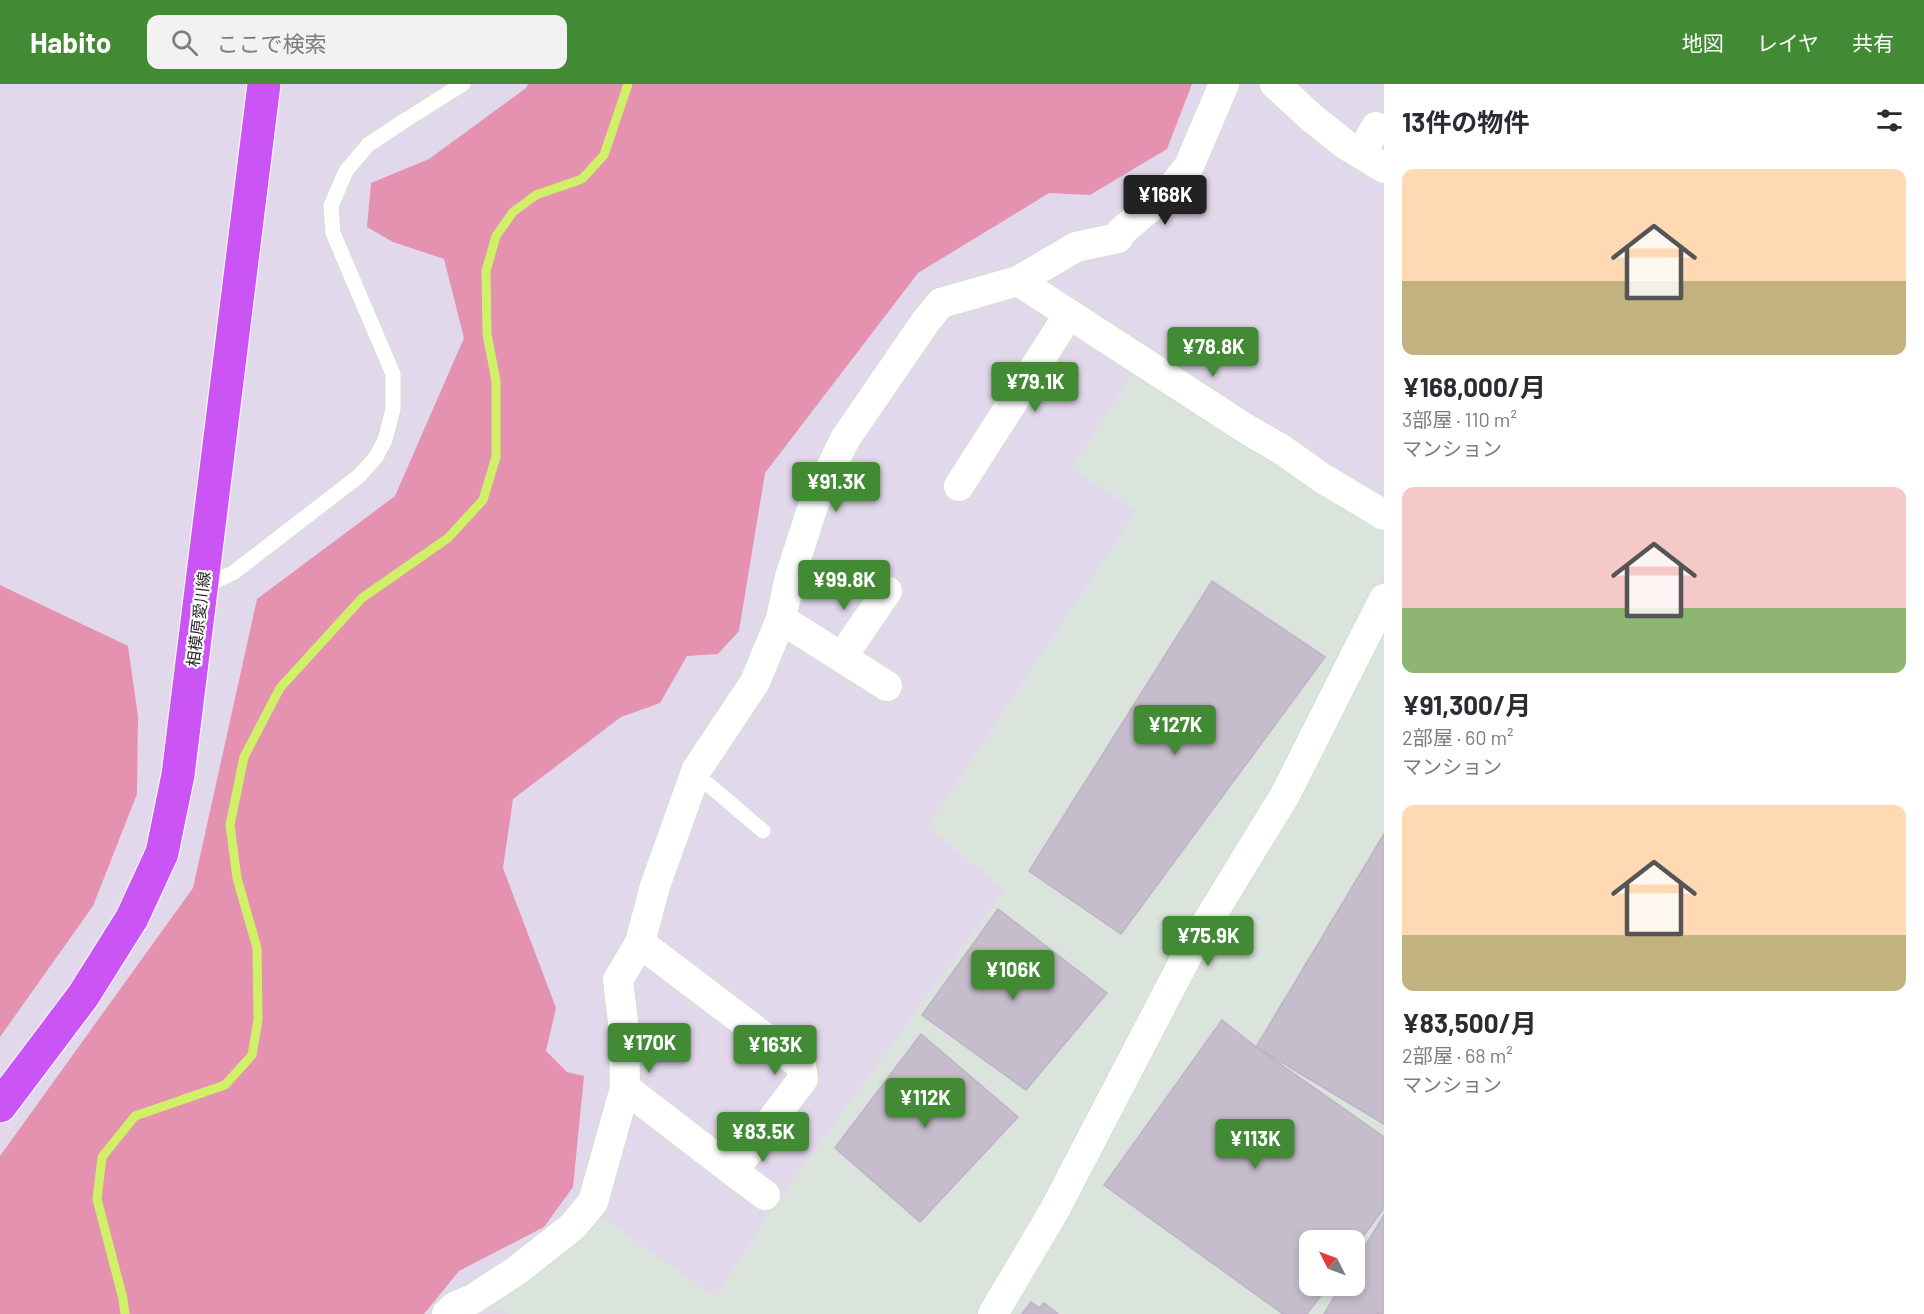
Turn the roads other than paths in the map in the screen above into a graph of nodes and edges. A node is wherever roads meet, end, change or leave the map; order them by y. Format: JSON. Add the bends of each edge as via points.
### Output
{"nodes":[{"id":1,"x":264,"y":84,"type":"edge"},
{"id":2,"x":463,"y":84,"type":"edge"},
{"id":3,"x":1224,"y":84,"type":"edge"},
{"id":4,"x":1275,"y":84,"type":"edge"},
{"id":5,"x":1376,"y":127,"type":"dead end"},
{"id":6,"x":1373,"y":161,"type":"edge"},
{"id":7,"x":1018,"y":281,"type":"junction"},
{"id":8,"x":1069,"y":314,"type":"junction"},
{"id":9,"x":974,"y":477,"type":"dead end"},
{"id":10,"x":1384,"y":515,"type":"edge"},
{"id":11,"x":202,"y":587,"type":"junction"},
{"id":12,"x":887,"y":591,"type":"dead end"},
{"id":13,"x":1384,"y":599,"type":"edge"},
{"id":14,"x":781,"y":619,"type":"junction"},
{"id":15,"x":842,"y":657,"type":"junction"},
{"id":16,"x":887,"y":686,"type":"dead end"},
{"id":17,"x":693,"y":780,"type":"junction"},
{"id":18,"x":764,"y":831,"type":"dead end"},
{"id":19,"x":640,"y":943,"type":"junction"},
{"id":20,"x":625,"y":1088,"type":"junction"},
{"id":21,"x":0,"y":1106,"type":"edge"},
{"id":22,"x":733,"y":1171,"type":"junction"},
{"id":23,"x":765,"y":1195,"type":"dead end"},
{"id":24,"x":483,"y":1306,"type":"edge"},
{"id":25,"x":447,"y":1314,"type":"edge"},
{"id":26,"x":993,"y":1314,"type":"edge"}],
"edges":[{"from":1,"to":11,"type":"main road","name":"相模原愛川線"},
{"from":2,"to":11,"type":"lane","via":[[368,145],[346,171],[331,206],[333,233],[393,374],[393,409],[385,441],[359,476],[233,573]]},
{"from":3,"to":7,"type":"street","via":[[1189,166],[1170,190],[1118,238],[1076,247]]},
{"from":4,"to":6,"type":"street","via":[[1346,145]]},
{"from":5,"to":6,"type":"street"},
{"from":7,"to":8,"type":"street"},
{"from":7,"to":14,"type":"street","via":[[941,303],[926,321],[845,439],[814,504]]},
{"from":8,"to":9,"type":"street"},
{"from":8,"to":10,"type":"street"},
{"from":11,"to":21,"type":"main road","name":"相模原愛川線","via":[[178,775],[162,853],[132,918],[83,996]]},
{"from":12,"to":15,"type":"street"},
{"from":13,"to":26,"type":"street","via":[[1285,795],[1189,952],[1054,1211]]},
{"from":14,"to":15,"type":"street"},
{"from":14,"to":17,"type":"street","via":[[755,682]]},
{"from":15,"to":16,"type":"street"},
{"from":17,"to":18,"type":"lane","via":[[709,785]]},
{"from":17,"to":19,"type":"street","via":[[655,886]]},
{"from":19,"to":20,"type":"street","via":[[618,980]]},
{"from":19,"to":22,"type":"street","via":[[801,1065],[802,1079]]},
{"from":20,"to":22,"type":"street"},
{"from":20,"to":24,"type":"street","via":[[593,1202],[572,1227],[516,1270]]},
{"from":22,"to":23,"type":"street"},
{"from":24,"to":25,"type":"street","via":[[456,1306]]}]}
